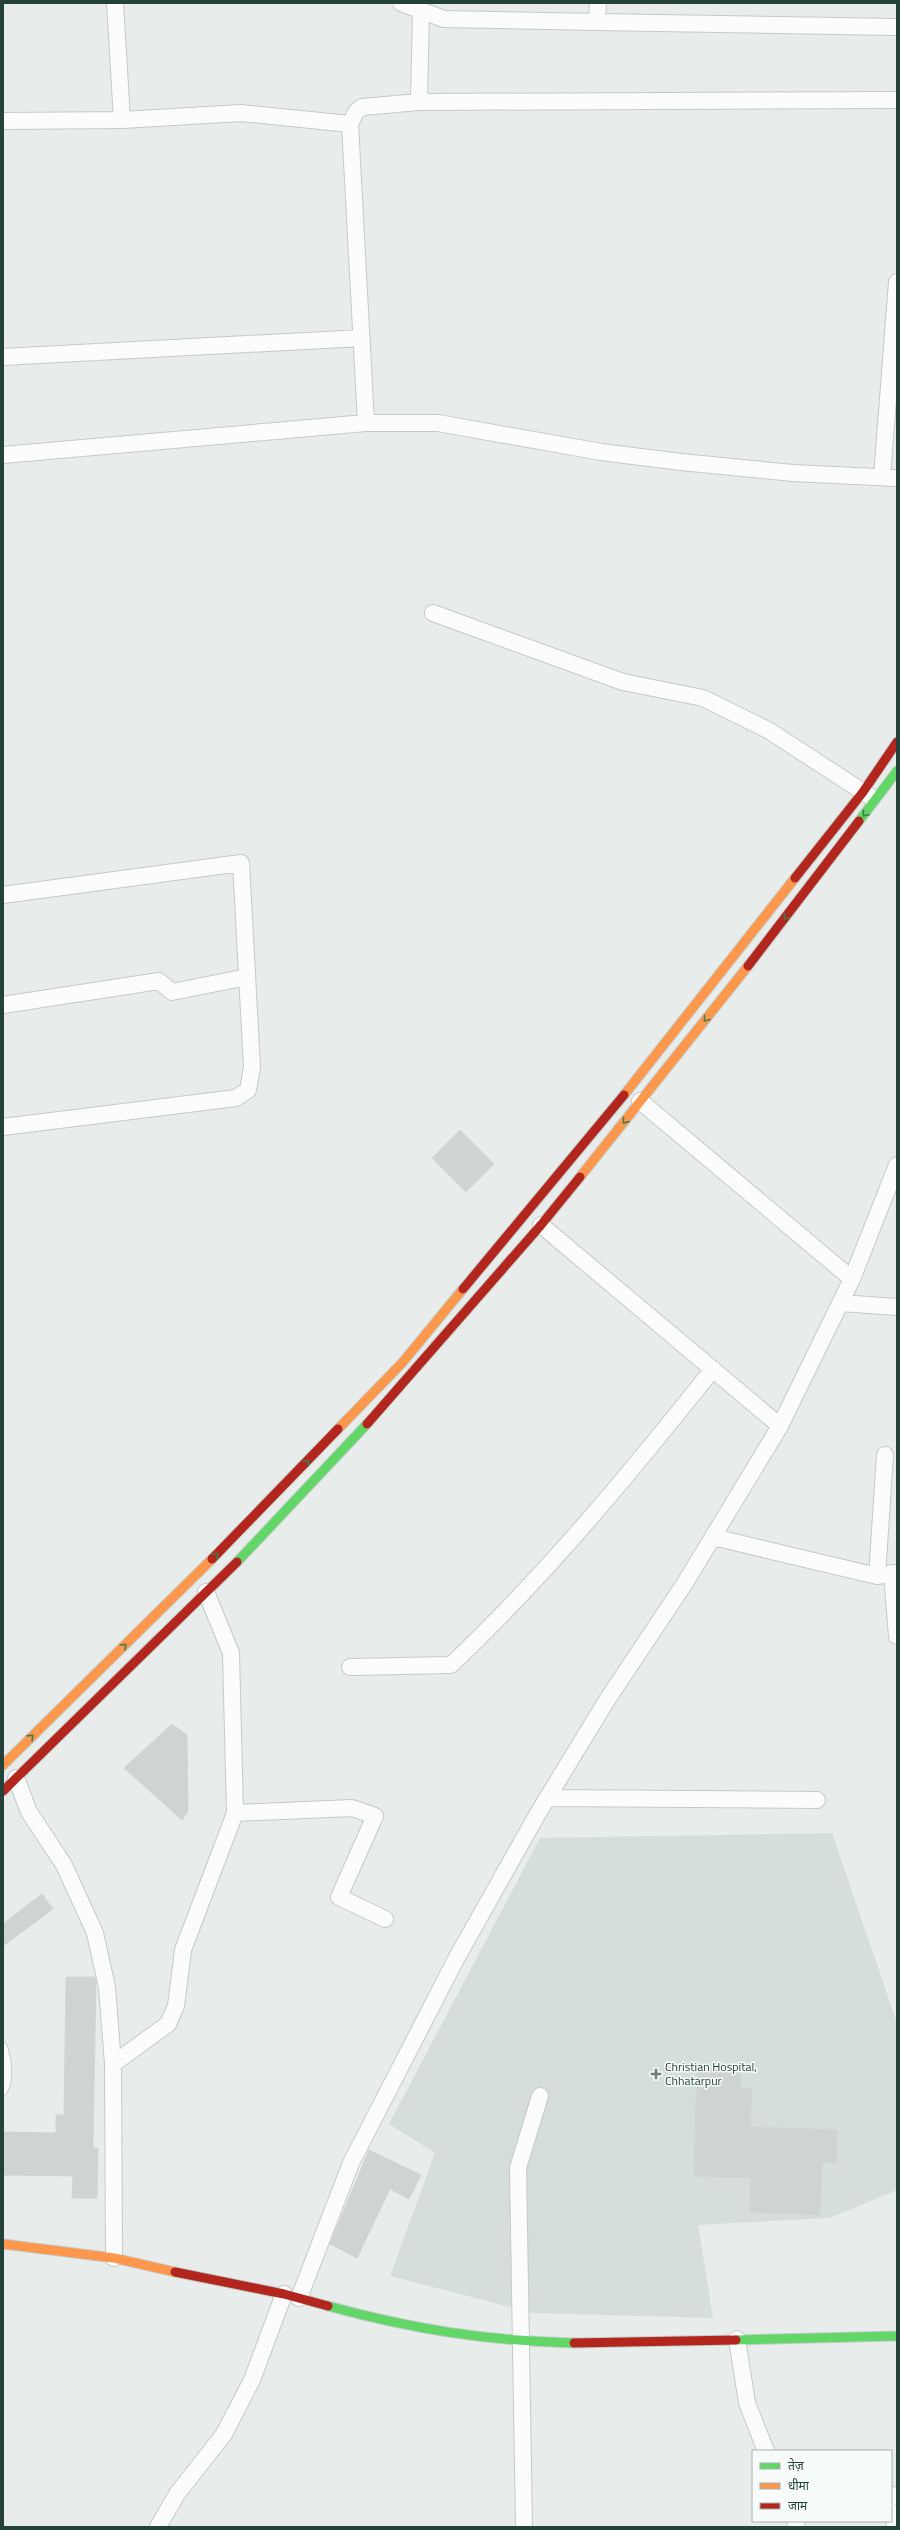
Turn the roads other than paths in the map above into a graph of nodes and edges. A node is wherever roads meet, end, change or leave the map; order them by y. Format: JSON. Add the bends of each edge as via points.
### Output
{"nodes":[{"id":1,"x":115,"y":3,"type":"edge"},
{"id":2,"x":401,"y":3,"type":"edge"},
{"id":3,"x":598,"y":3,"type":"edge"},
{"id":4,"x":421,"y":10,"type":"junction"},
{"id":5,"x":597,"y":22,"type":"junction"},
{"id":6,"x":897,"y":26,"type":"edge"},
{"id":7,"x":897,"y":100,"type":"edge"},
{"id":8,"x":419,"y":102,"type":"junction"},
{"id":9,"x":122,"y":120,"type":"junction"},
{"id":10,"x":3,"y":121,"type":"edge"},
{"id":11,"x":350,"y":124,"type":"junction"},
{"id":12,"x":897,"y":282,"type":"edge"},
{"id":13,"x":362,"y":338,"type":"junction"},
{"id":14,"x":3,"y":357,"type":"edge"},
{"id":15,"x":366,"y":423,"type":"junction"},
{"id":16,"x":3,"y":455,"type":"edge"},
{"id":17,"x":890,"y":478,"type":"edge"},
{"id":18,"x":432,"y":613,"type":"dead end"},
{"id":19,"x":897,"y":742,"type":"edge"},
{"id":20,"x":897,"y":771,"type":"edge"},
{"id":21,"x":869,"y":796,"type":"junction"},
{"id":22,"x":3,"y":895,"type":"edge"},
{"id":23,"x":247,"y":977,"type":"junction"},
{"id":24,"x":3,"y":1005,"type":"edge"},
{"id":25,"x":640,"y":1101,"type":"junction"},
{"id":26,"x":3,"y":1128,"type":"edge"},
{"id":27,"x":897,"y":1165,"type":"edge"},
{"id":28,"x":891,"y":1197,"type":"edge"},
{"id":29,"x":541,"y":1225,"type":"junction"},
{"id":30,"x":852,"y":1279,"type":"junction"},
{"id":31,"x":840,"y":1303,"type":"junction"},
{"id":32,"x":897,"y":1307,"type":"edge"},
{"id":33,"x":713,"y":1369,"type":"junction"},
{"id":34,"x":780,"y":1426,"type":"junction"},
{"id":35,"x":885,"y":1456,"type":"dead end"},
{"id":36,"x":713,"y":1537,"type":"junction"},
{"id":37,"x":889,"y":1574,"type":"edge"},
{"id":38,"x":206,"y":1592,"type":"junction"},
{"id":39,"x":897,"y":1636,"type":"edge"},
{"id":40,"x":350,"y":1667,"type":"dead end"},
{"id":41,"x":3,"y":1764,"type":"edge"},
{"id":42,"x":16,"y":1778,"type":"junction"},
{"id":43,"x":3,"y":1791,"type":"edge"},
{"id":44,"x":547,"y":1798,"type":"junction"},
{"id":45,"x":817,"y":1800,"type":"dead end"},
{"id":46,"x":235,"y":1813,"type":"junction"},
{"id":47,"x":385,"y":1919,"type":"dead end"},
{"id":48,"x":3,"y":2047,"type":"edge"},
{"id":49,"x":113,"y":2064,"type":"junction"},
{"id":50,"x":3,"y":2091,"type":"edge"},
{"id":51,"x":540,"y":2096,"type":"dead end"},
{"id":52,"x":3,"y":2244,"type":"edge"},
{"id":53,"x":114,"y":2258,"type":"junction"},
{"id":54,"x":291,"y":2296,"type":"junction"},
{"id":55,"x":897,"y":2336,"type":"edge"},
{"id":56,"x":737,"y":2338,"type":"junction"},
{"id":57,"x":520,"y":2342,"type":"junction"},
{"id":58,"x":766,"y":2450,"type":"edge"},
{"id":59,"x":892,"y":2514,"type":"edge"},
{"id":60,"x":158,"y":2527,"type":"edge"},
{"id":61,"x":524,"y":2527,"type":"edge"},
{"id":62,"x":896,"y":2527,"type":"edge"}],
"edges":[{"from":1,"to":9,"type":"street"},
{"from":2,"to":4,"type":"street"},
{"from":3,"to":5,"type":"street"},
{"from":4,"to":5,"type":"street","via":[[444,19]]},
{"from":4,"to":8,"type":"street"},
{"from":5,"to":6,"type":"street"},
{"from":7,"to":8,"type":"street"},
{"from":8,"to":11,"type":"street","via":[[362,107],[356,112]]},
{"from":9,"to":10,"type":"street"},
{"from":9,"to":11,"type":"street","via":[[241,113]]},
{"from":11,"to":13,"type":"street"},
{"from":12,"to":17,"type":"street"},
{"from":13,"to":14,"type":"street"},
{"from":13,"to":15,"type":"street"},
{"from":15,"to":16,"type":"street"},
{"from":15,"to":17,"type":"street","via":[[438,423],[601,452],[681,462],[793,473]]},
{"from":18,"to":21,"type":"street","via":[[622,682],[703,698],[768,730]]},
{"from":19,"to":21,"type":"main road"},
{"from":20,"to":21,"type":"main road"},
{"from":21,"to":25,"type":"main road","one_way":true},
{"from":41,"to":21,"type":"main road","one_way":true,"via":[[201,1570],[402,1362]]},
{"from":22,"to":23,"type":"street","via":[[241,863]]},
{"from":23,"to":24,"type":"street","via":[[172,992],[159,981]]},
{"from":23,"to":26,"type":"street","via":[[252,1067],[248,1090],[236,1098]]},
{"from":25,"to":29,"type":"main road","one_way":true},
{"from":25,"to":30,"type":"street"},
{"from":27,"to":28,"type":"street"},
{"from":28,"to":30,"type":"street"},
{"from":29,"to":33,"type":"street"},
{"from":29,"to":38,"type":"main road","via":[[309,1490]]},
{"from":30,"to":31,"type":"street"},
{"from":31,"to":32,"type":"street"},
{"from":31,"to":34,"type":"street"},
{"from":33,"to":34,"type":"street"},
{"from":33,"to":40,"type":"street","via":[[627,1478],[483,1634],[451,1665]]},
{"from":34,"to":36,"type":"street"},
{"from":35,"to":37,"type":"street"},
{"from":36,"to":37,"type":"street"},
{"from":36,"to":44,"type":"street"},
{"from":37,"to":39,"type":"street"},
{"from":38,"to":42,"type":"main road"},
{"from":38,"to":46,"type":"street","via":[[230,1654]]},
{"from":42,"to":43,"type":"main road"},
{"from":42,"to":49,"type":"street","via":[[29,1812],[64,1865],[95,1933],[106,1987]]},
{"from":44,"to":45,"type":"street"},
{"from":44,"to":54,"type":"street","via":[[456,1959],[351,2163]]},
{"from":46,"to":47,"type":"street","via":[[352,1808],[375,1816],[339,1897]]},
{"from":46,"to":49,"type":"street","via":[[183,1950],[176,2006],[168,2024]]},
{"from":48,"to":50,"type":"lane","via":[[7,2077]]},
{"from":49,"to":53,"type":"street"},
{"from":51,"to":57,"type":"street","via":[[518,2168]]},
{"from":52,"to":53,"type":"main road"},
{"from":53,"to":54,"type":"main road"},
{"from":54,"to":57,"type":"main road","via":[[414,2327],[468,2337]]},
{"from":54,"to":60,"type":"street","via":[[224,2434],[177,2494]]},
{"from":55,"to":56,"type":"main road"},
{"from":56,"to":57,"type":"main road"},
{"from":56,"to":58,"type":"street","via":[[747,2403]]},
{"from":57,"to":61,"type":"street"},
{"from":59,"to":62,"type":"street"}]}
